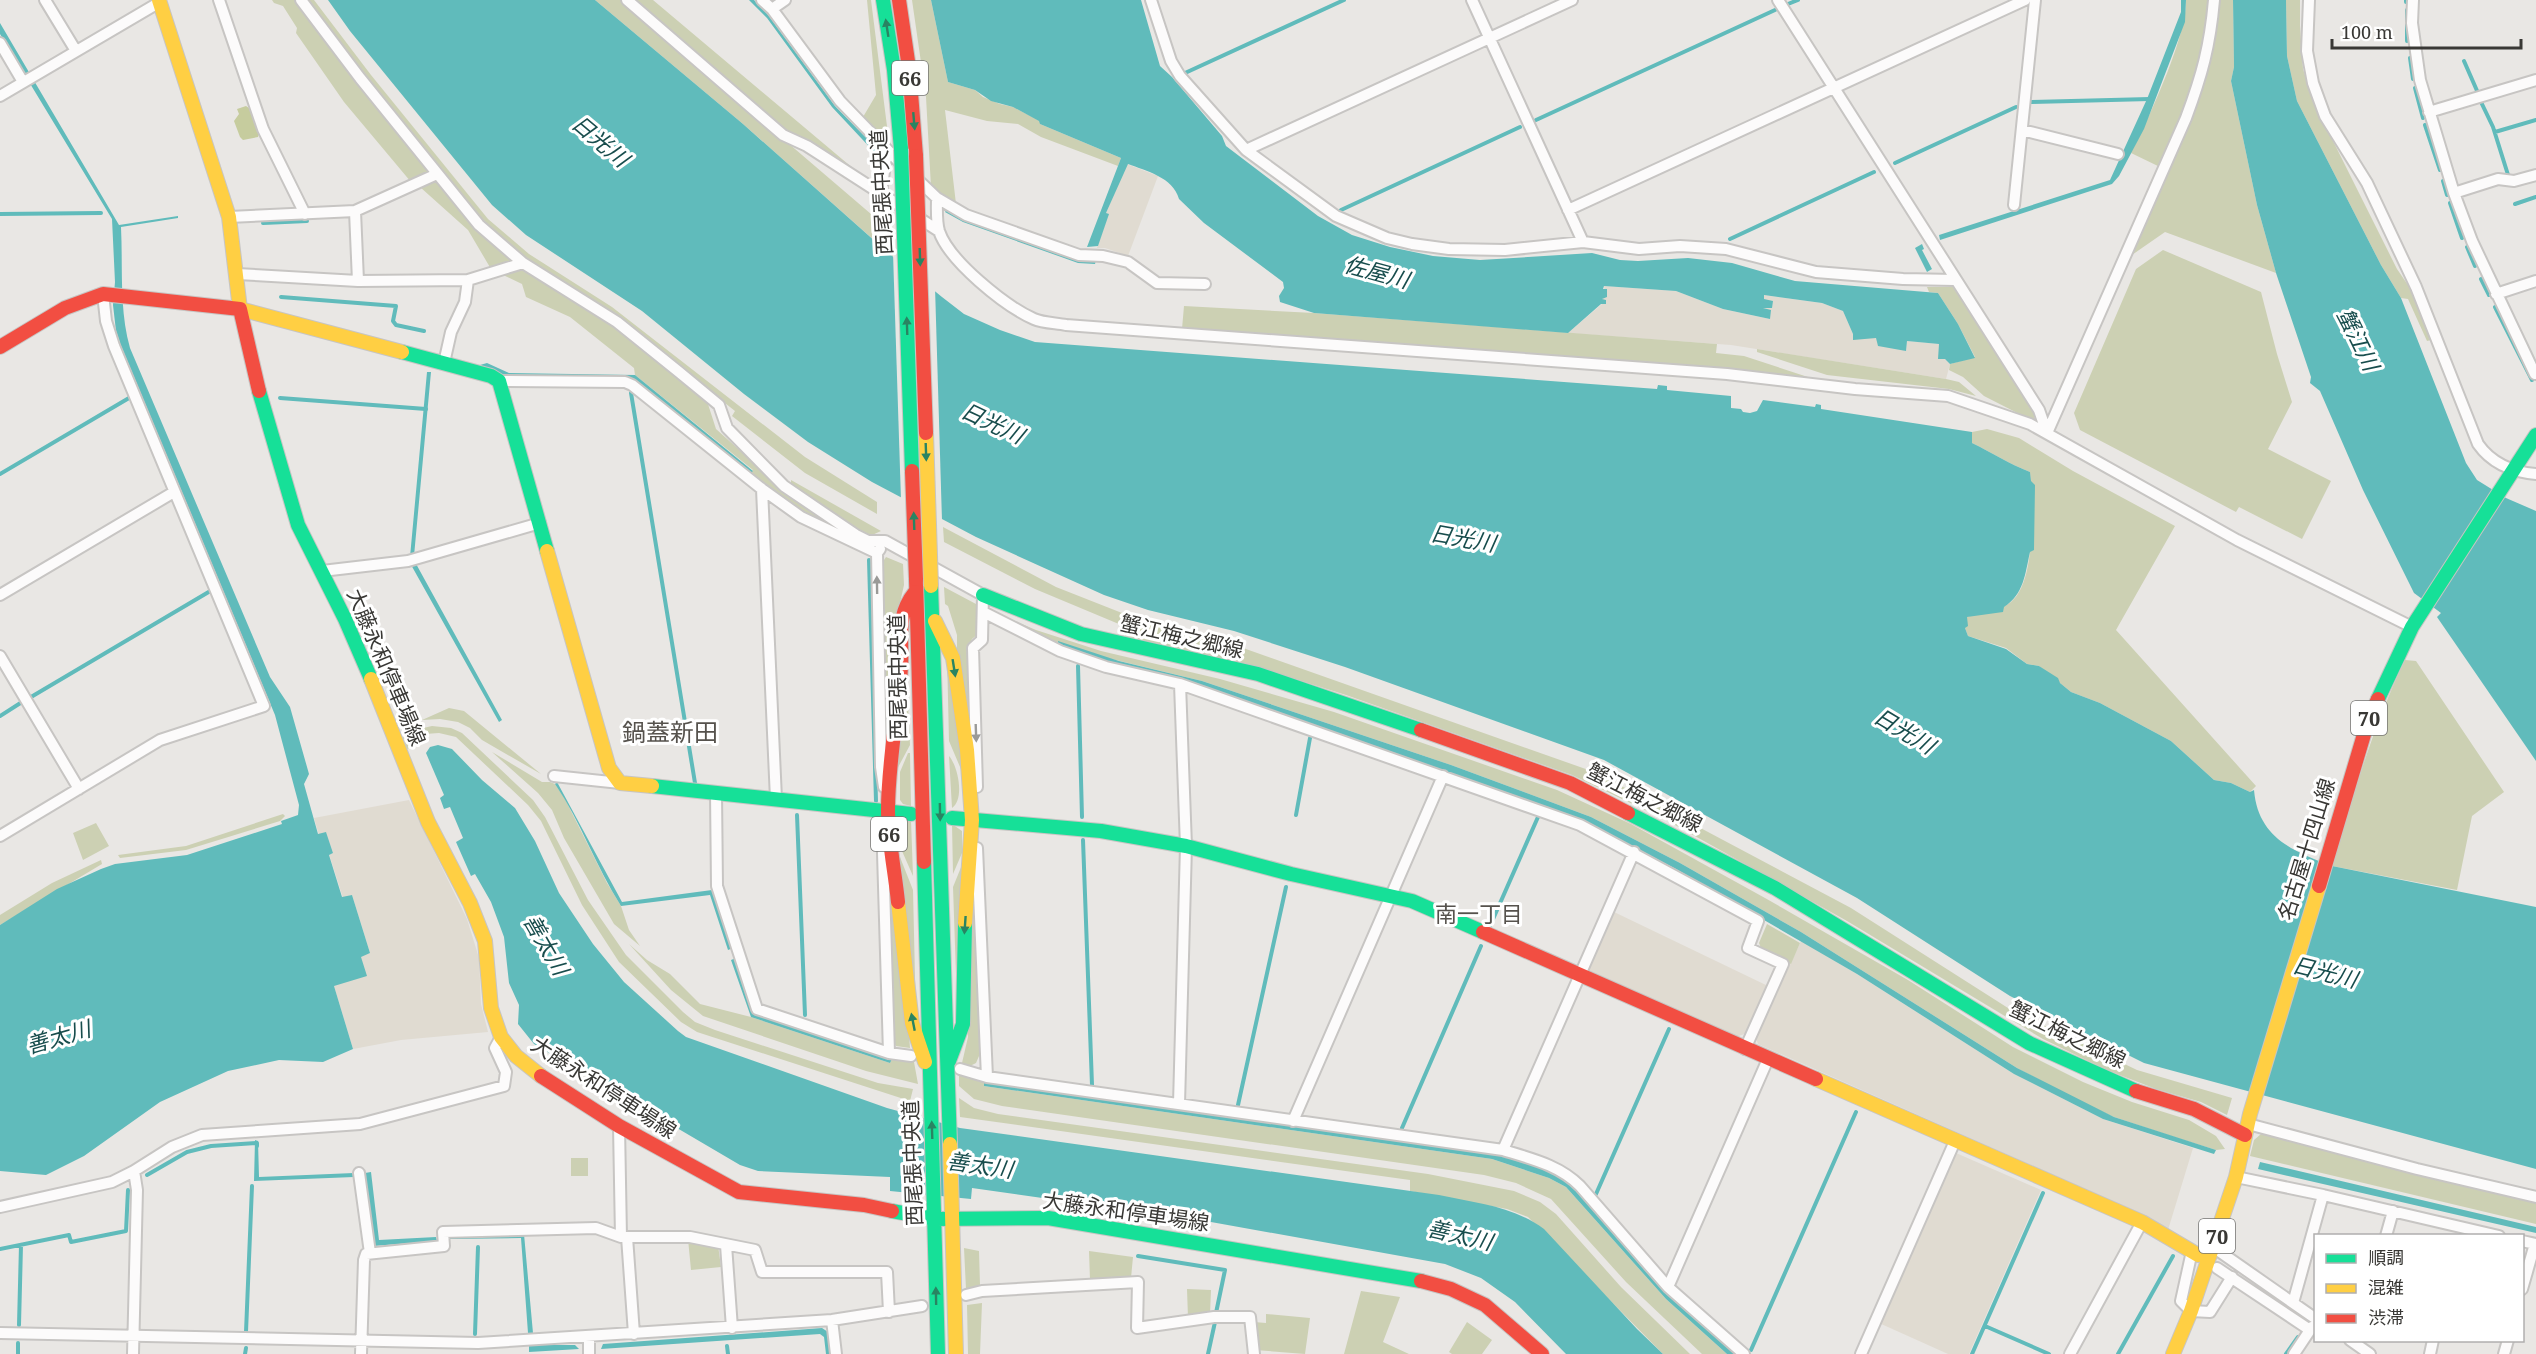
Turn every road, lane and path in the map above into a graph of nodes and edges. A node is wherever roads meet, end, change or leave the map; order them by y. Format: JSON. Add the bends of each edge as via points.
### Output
{"nodes":[{"id":1,"x":45,"y":0,"type":"edge"},
{"id":2,"x":219,"y":0,"type":"edge"},
{"id":3,"x":301,"y":0,"type":"edge"},
{"id":4,"x":627,"y":0,"type":"edge"},
{"id":5,"x":762,"y":0,"type":"edge"},
{"id":6,"x":785,"y":0,"type":"edge"},
{"id":7,"x":883,"y":0,"type":"edge"},
{"id":8,"x":899,"y":0,"type":"edge"},
{"id":9,"x":1151,"y":0,"type":"edge"},
{"id":10,"x":1472,"y":0,"type":"edge"},
{"id":11,"x":1572,"y":0,"type":"edge"},
{"id":12,"x":1778,"y":0,"type":"edge"},
{"id":13,"x":2025,"y":0,"type":"edge"},
{"id":14,"x":2035,"y":0,"type":"edge"},
{"id":15,"x":2214,"y":0,"type":"edge"},
{"id":16,"x":2309,"y":0,"type":"edge"},
{"id":17,"x":2413,"y":0,"type":"edge"},
{"id":18,"x":160,"y":1,"type":"edge"},
{"id":19,"x":772,"y":9,"type":"junction"},
{"id":20,"x":1489,"y":38,"type":"junction"},
{"id":21,"x":0,"y":43,"type":"edge"},
{"id":22,"x":76,"y":51,"type":"junction"},
{"id":23,"x":28,"y":80,"type":"junction"},
{"id":24,"x":2536,"y":80,"type":"edge"},
{"id":25,"x":1834,"y":88,"type":"junction"},
{"id":26,"x":0,"y":96,"type":"edge"},
{"id":27,"x":2429,"y":112,"type":"junction"},
{"id":28,"x":2022,"y":130,"type":"junction"},
{"id":29,"x":887,"y":150,"type":"junction"},
{"id":30,"x":1246,"y":150,"type":"junction"},
{"id":31,"x":2118,"y":154,"type":"dead end"},
{"id":32,"x":437,"y":174,"type":"junction"},
{"id":33,"x":2536,"y":175,"type":"edge"},
{"id":34,"x":881,"y":193,"type":"junction"},
{"id":35,"x":2454,"y":193,"type":"junction"},
{"id":36,"x":937,"y":198,"type":"junction"},
{"id":37,"x":2014,"y":205,"type":"dead end"},
{"id":38,"x":1568,"y":210,"type":"junction"},
{"id":39,"x":355,"y":212,"type":"junction"},
{"id":40,"x":305,"y":214,"type":"junction"},
{"id":41,"x":228,"y":217,"type":"junction"},
{"id":42,"x":939,"y":231,"type":"junction"},
{"id":43,"x":1583,"y":242,"type":"junction"},
{"id":44,"x":523,"y":263,"type":"junction"},
{"id":45,"x":237,"y":273,"type":"junction"},
{"id":46,"x":468,"y":280,"type":"junction"},
{"id":47,"x":1955,"y":280,"type":"junction"},
{"id":48,"x":358,"y":281,"type":"junction"},
{"id":49,"x":2536,"y":281,"type":"edge"},
{"id":50,"x":1204,"y":284,"type":"dead end"},
{"id":51,"x":106,"y":294,"type":"junction"},
{"id":52,"x":2496,"y":294,"type":"junction"},
{"id":53,"x":240,"y":309,"type":"junction"},
{"id":54,"x":0,"y":347,"type":"edge"},
{"id":55,"x":444,"y":363,"type":"junction"},
{"id":56,"x":2535,"y":374,"type":"edge"},
{"id":57,"x":499,"y":381,"type":"junction"},
{"id":58,"x":2047,"y":433,"type":"junction"},
{"id":59,"x":2536,"y":435,"type":"edge"},
{"id":60,"x":2513,"y":470,"type":"junction"},
{"id":61,"x":2536,"y":474,"type":"edge"},
{"id":62,"x":762,"y":489,"type":"junction"},
{"id":63,"x":174,"y":492,"type":"junction"},
{"id":64,"x":540,"y":524,"type":"junction"},
{"id":65,"x":885,"y":541,"type":"junction"},
{"id":66,"x":877,"y":553,"type":"junction"},
{"id":67,"x":322,"y":571,"type":"junction"},
{"id":68,"x":916,"y":585,"type":"junction"},
{"id":69,"x":0,"y":595,"type":"edge"},
{"id":70,"x":983,"y":595,"type":"junction"},
{"id":71,"x":983,"y":612,"type":"junction"},
{"id":72,"x":932,"y":614,"type":"junction"},
{"id":73,"x":2412,"y":627,"type":"junction"},
{"id":74,"x":0,"y":656,"type":"edge"},
{"id":75,"x":1180,"y":684,"type":"junction"},
{"id":76,"x":554,"y":776,"type":"dead end"},
{"id":77,"x":1443,"y":776,"type":"junction"},
{"id":78,"x":620,"y":783,"type":"junction"},
{"id":79,"x":80,"y":789,"type":"junction"},
{"id":80,"x":716,"y":793,"type":"junction"},
{"id":81,"x":776,"y":799,"type":"junction"},
{"id":82,"x":888,"y":811,"type":"junction"},
{"id":83,"x":911,"y":814,"type":"dead end"},
{"id":84,"x":952,"y":818,"type":"dead end"},
{"id":85,"x":974,"y":820,"type":"junction"},
{"id":86,"x":0,"y":836,"type":"edge"},
{"id":87,"x":889,"y":836,"type":"junction"},
{"id":88,"x":1186,"y":846,"type":"junction"},
{"id":89,"x":1634,"y":852,"type":"junction"},
{"id":90,"x":1390,"y":896,"type":"junction"},
{"id":91,"x":1580,"y":975,"type":"junction"},
{"id":92,"x":501,"y":1037,"type":"junction"},
{"id":93,"x":1745,"y":1049,"type":"junction"},
{"id":94,"x":889,"y":1053,"type":"junction"},
{"id":95,"x":911,"y":1056,"type":"dead end"},
{"id":96,"x":1768,"y":1059,"type":"junction"},
{"id":97,"x":953,"y":1069,"type":"junction"},
{"id":98,"x":931,"y":1077,"type":"junction"},
{"id":99,"x":987,"y":1077,"type":"junction"},
{"id":100,"x":1179,"y":1104,"type":"junction"},
{"id":101,"x":1293,"y":1120,"type":"junction"},
{"id":102,"x":2248,"y":1124,"type":"junction"},
{"id":103,"x":619,"y":1125,"type":"junction"},
{"id":104,"x":1954,"y":1141,"type":"junction"},
{"id":105,"x":1503,"y":1150,"type":"junction"},
{"id":106,"x":134,"y":1171,"type":"junction"},
{"id":107,"x":359,"y":1173,"type":"dead end"},
{"id":108,"x":2236,"y":1177,"type":"junction"},
{"id":109,"x":2324,"y":1194,"type":"junction"},
{"id":110,"x":2536,"y":1197,"type":"edge"},
{"id":111,"x":0,"y":1207,"type":"edge"},
{"id":112,"x":2393,"y":1210,"type":"junction"},
{"id":113,"x":935,"y":1219,"type":"junction"},
{"id":114,"x":951,"y":1220,"type":"junction"},
{"id":115,"x":2142,"y":1222,"type":"junction"},
{"id":116,"x":2465,"y":1232,"type":"edge"},
{"id":117,"x":2387,"y":1234,"type":"edge"},
{"id":118,"x":2482,"y":1234,"type":"edge"},
{"id":119,"x":624,"y":1237,"type":"junction"},
{"id":120,"x":2536,"y":1244,"type":"edge"},
{"id":121,"x":726,"y":1245,"type":"junction"},
{"id":122,"x":2213,"y":1247,"type":"junction"},
{"id":123,"x":370,"y":1253,"type":"junction"},
{"id":124,"x":2195,"y":1253,"type":"joint"},
{"id":125,"x":2217,"y":1268,"type":"dead end"},
{"id":126,"x":2232,"y":1277,"type":"junction"},
{"id":127,"x":2524,"y":1286,"type":"edge"},
{"id":128,"x":1668,"y":1287,"type":"junction"},
{"id":129,"x":966,"y":1295,"type":"dead end"},
{"id":130,"x":2293,"y":1303,"type":"junction"},
{"id":131,"x":922,"y":1306,"type":"dead end"},
{"id":132,"x":2192,"y":1311,"type":"junction"},
{"id":133,"x":889,"y":1312,"type":"junction"},
{"id":134,"x":832,"y":1320,"type":"junction"},
{"id":135,"x":2314,"y":1324,"type":"edge"},
{"id":136,"x":732,"y":1328,"type":"junction"},
{"id":137,"x":0,"y":1333,"type":"edge"},
{"id":138,"x":634,"y":1334,"type":"junction"},
{"id":139,"x":134,"y":1337,"type":"junction"},
{"id":140,"x":589,"y":1337,"type":"junction"},
{"id":141,"x":362,"y":1342,"type":"junction"},
{"id":142,"x":2355,"y":1342,"type":"edge"},
{"id":143,"x":133,"y":1354,"type":"edge"},
{"id":144,"x":361,"y":1354,"type":"edge"},
{"id":145,"x":589,"y":1354,"type":"edge"},
{"id":146,"x":836,"y":1354,"type":"edge"},
{"id":147,"x":938,"y":1354,"type":"edge"},
{"id":148,"x":956,"y":1354,"type":"edge"},
{"id":149,"x":1254,"y":1354,"type":"edge"},
{"id":150,"x":1542,"y":1354,"type":"edge"},
{"id":151,"x":1744,"y":1354,"type":"edge"},
{"id":152,"x":1861,"y":1354,"type":"edge"},
{"id":153,"x":2070,"y":1354,"type":"edge"},
{"id":154,"x":2173,"y":1354,"type":"edge"},
{"id":155,"x":2294,"y":1354,"type":"edge"},
{"id":156,"x":2370,"y":1354,"type":"edge"}],
"edges":[{"from":1,"to":22,"type":"street"},
{"from":2,"to":40,"type":"street","via":[[263,129]]},
{"from":3,"to":32,"type":"street"},
{"from":4,"to":34,"type":"street","via":[[783,135]]},
{"from":5,"to":19,"type":"street"},
{"from":6,"to":19,"type":"street"},
{"from":68,"to":7,"type":"main road","name":"西尾張中央道","number":"66","one_way":true,"bridge":true,"via":[[901,148]]},
{"from":8,"to":72,"type":"main road","name":"西尾張中央道","number":"66","one_way":true,"bridge":true,"via":[[916,156]]},
{"from":9,"to":30,"type":"street","via":[[1171,61],[1180,76]]},
{"from":10,"to":20,"type":"street"},
{"from":11,"to":20,"type":"street"},
{"from":12,"to":25,"type":"street"},
{"from":13,"to":25,"type":"street"},
{"from":14,"to":28,"type":"street"},
{"from":15,"to":58,"type":"street","via":[[2210,42],[2186,118]]},
{"from":16,"to":60,"type":"street","via":[[2307,51],[2325,116],[2367,183],[2416,287],[2478,444],[2488,458]]},
{"from":17,"to":27,"type":"street","via":[[2415,52]]},
{"from":18,"to":22,"type":"street"},
{"from":18,"to":41,"type":"main road","name":"大藤永和停車場線"},
{"from":19,"to":29,"type":"street","via":[[840,101]]},
{"from":20,"to":30,"type":"street"},
{"from":20,"to":38,"type":"street"},
{"from":21,"to":23,"type":"street"},
{"from":22,"to":23,"type":"street"},
{"from":23,"to":26,"type":"street"},
{"from":24,"to":27,"type":"street"},
{"from":25,"to":38,"type":"street"},
{"from":25,"to":47,"type":"street"},
{"from":27,"to":35,"type":"street"},
{"from":28,"to":31,"type":"street"},
{"from":28,"to":37,"type":"street"},
{"from":29,"to":34,"type":"street"},
{"from":29,"to":36,"type":"street"},
{"from":30,"to":43,"type":"street","via":[[1336,216],[1387,238],[1460,249],[1505,250]]},
{"from":32,"to":39,"type":"street"},
{"from":32,"to":44,"type":"street","via":[[479,225]]},
{"from":33,"to":35,"type":"street","via":[[2514,182],[2498,179]]},
{"from":34,"to":42,"type":"street"},
{"from":35,"to":52,"type":"street"},
{"from":36,"to":42,"type":"street"},
{"from":36,"to":50,"type":"street","via":[[966,215],[1078,255],[1128,262],[1157,283]]},
{"from":38,"to":43,"type":"street"},
{"from":39,"to":40,"type":"street"},
{"from":39,"to":48,"type":"street"},
{"from":40,"to":41,"type":"street"},
{"from":41,"to":45,"type":"main road","name":"大藤永和停車場線"},
{"from":42,"to":58,"type":"street","via":[[968,273],[1034,319],[1066,325],[1727,374],[1948,396]]},
{"from":43,"to":47,"type":"street","via":[[1639,249],[1726,249],[1816,272]]},
{"from":44,"to":46,"type":"street"},
{"from":44,"to":65,"type":"street","via":[[617,322],[719,405],[727,428],[784,486],[856,536]]},
{"from":45,"to":48,"type":"street"},
{"from":45,"to":53,"type":"main road","name":"大藤永和停車場線"},
{"from":46,"to":48,"type":"street"},
{"from":46,"to":55,"type":"street","via":[[465,302],[451,332]]},
{"from":47,"to":58,"type":"street","via":[[2039,410]]},
{"from":49,"to":52,"type":"street"},
{"from":51,"to":53,"type":"main road"},
{"from":51,"to":54,"type":"main road","via":[[79,301]]},
{"from":51,"to":63,"type":"street","via":[[106,321],[114,346]]},
{"from":52,"to":56,"type":"street"},
{"from":53,"to":55,"type":"main road"},
{"from":53,"to":67,"type":"main road","name":"大藤永和停車場線","via":[[252,368],[298,525]]},
{"from":55,"to":57,"type":"main road"},
{"from":57,"to":62,"type":"street","via":[[625,382]]},
{"from":57,"to":64,"type":"main road"},
{"from":58,"to":73,"type":"street","via":[[2237,540]]},
{"from":59,"to":60,"type":"main road","number":"70"},
{"from":60,"to":61,"type":"street"},
{"from":60,"to":73,"type":"main road","name":"名古屋十四山線","number":"70"},
{"from":62,"to":66,"type":"street","via":[[801,517]]},
{"from":62,"to":81,"type":"street"},
{"from":63,"to":69,"type":"street"},
{"from":63,"to":79,"type":"street","via":[[264,706],[160,740]]},
{"from":64,"to":67,"type":"street","via":[[408,561]]},
{"from":64,"to":78,"type":"main road","via":[[609,768]]},
{"from":65,"to":66,"type":"street"},
{"from":65,"to":70,"type":"street"},
{"from":82,"to":66,"type":"street","one_way":true,"via":[[881,767]]},
{"from":67,"to":92,"type":"main road","name":"大藤永和停車場線","via":[[392,729],[428,822],[485,941],[492,1008]]},
{"from":68,"to":82,"type":"main road","number":"66","via":[[899,633],[901,665]]},
{"from":68,"to":98,"type":"main road","name":"西尾張中央道","number":"66"},
{"from":70,"to":71,"type":"street"},
{"from":70,"to":102,"type":"main road","name":"蟹江梅之郷線","via":[[1081,634],[1258,674],[1570,783],[1775,888],[2029,1043],[2137,1092]]},
{"from":71,"to":75,"type":"street","via":[[1060,651],[1106,667]]},
{"from":71,"to":85,"type":"street","one_way":true,"via":[[982,640],[974,648]]},
{"from":72,"to":85,"type":"main road","number":"66","one_way":true,"via":[[953,658]]},
{"from":72,"to":97,"type":"main road","name":"西尾張中央道","number":"66","one_way":true},
{"from":73,"to":102,"type":"main road","name":"名古屋十四山線","number":"70","via":[[2368,721]]},
{"from":74,"to":79,"type":"street"},
{"from":75,"to":77,"type":"street"},
{"from":75,"to":88,"type":"street"},
{"from":76,"to":78,"type":"street"},
{"from":77,"to":89,"type":"street","via":[[1580,825]]},
{"from":77,"to":90,"type":"street"},
{"from":78,"to":80,"type":"main road"},
{"from":79,"to":86,"type":"street"},
{"from":80,"to":81,"type":"main road"},
{"from":80,"to":94,"type":"street","via":[[717,886],[757,1009]]},
{"from":81,"to":82,"type":"main road"},
{"from":82,"to":83,"type":"main road"},
{"from":82,"to":87,"type":"main road","number":"66"},
{"from":84,"to":85,"type":"main road"},
{"from":85,"to":88,"type":"main road","via":[[1101,831]]},
{"from":85,"to":97,"type":"main road","number":"66","one_way":true,"via":[[964,942],[963,1024]]},
{"from":85,"to":99,"type":"street"},
{"from":87,"to":94,"type":"street","via":[[883,854]]},
{"from":98,"to":87,"type":"main road","number":"66","one_way":true,"via":[[912,1023]]},
{"from":88,"to":90,"type":"main road"},
{"from":88,"to":100,"type":"street"},
{"from":89,"to":91,"type":"street"},
{"from":89,"to":93,"type":"street","via":[[1758,921],[1748,948],[1783,964]]},
{"from":90,"to":91,"type":"main road","via":[[1412,901]]},
{"from":90,"to":101,"type":"street"},
{"from":91,"to":93,"type":"main road"},
{"from":91,"to":105,"type":"street"},
{"from":92,"to":103,"type":"main road","name":"大藤永和停車場線","via":[[529,1066]]},
{"from":92,"to":106,"type":"street","via":[[495,1048],[507,1072],[504,1086],[360,1124],[202,1135],[172,1147]]},
{"from":93,"to":96,"type":"main road"},
{"from":94,"to":95,"type":"street"},
{"from":96,"to":104,"type":"main road"},
{"from":96,"to":128,"type":"street"},
{"from":97,"to":99,"type":"street"},
{"from":97,"to":114,"type":"main road","name":"西尾張中央道","number":"66","via":[[947,1105]]},
{"from":113,"to":98,"type":"main road","name":"西尾張中央道","number":"66","one_way":true},
{"from":99,"to":100,"type":"street"},
{"from":100,"to":101,"type":"street"},
{"from":101,"to":105,"type":"street"},
{"from":102,"to":108,"type":"main road","name":"名古屋十四山線","number":"70"},
{"from":102,"to":110,"type":"street"},
{"from":103,"to":113,"type":"main road","name":"大藤永和停車場線","via":[[739,1192],[864,1205]]},
{"from":103,"to":119,"type":"street"},
{"from":104,"to":115,"type":"main road"},
{"from":104,"to":152,"type":"street"},
{"from":105,"to":128,"type":"street","via":[[1567,1173]]},
{"from":106,"to":111,"type":"street","via":[[112,1182]]},
{"from":106,"to":139,"type":"street"},
{"from":107,"to":123,"type":"street"},
{"from":108,"to":109,"type":"street"},
{"from":108,"to":122,"type":"main road","name":"名古屋十四山線","number":"70"},
{"from":109,"to":112,"type":"street"},
{"from":109,"to":130,"type":"street"},
{"from":112,"to":116,"type":"street"},
{"from":112,"to":117,"type":"street"},
{"from":113,"to":114,"type":"main road","name":"大藤永和停車場線"},
{"from":147,"to":113,"type":"main road","name":"西尾張中央道","number":"66","one_way":true},
{"from":114,"to":148,"type":"main road","name":"西尾張中央道","number":"66"},
{"from":114,"to":150,"type":"main road","name":"大藤永和停車場線","via":[[1048,1218],[1418,1280],[1451,1289],[1485,1305]]},
{"from":115,"to":124,"type":"main road"},
{"from":115,"to":153,"type":"street"},
{"from":116,"to":118,"type":"street"},
{"from":119,"to":121,"type":"street","via":[[690,1237]]},
{"from":119,"to":123,"type":"street","via":[[596,1228],[443,1232],[444,1246]]},
{"from":119,"to":138,"type":"street"},
{"from":120,"to":127,"type":"street"},
{"from":121,"to":133,"type":"street","via":[[755,1250],[762,1272],[888,1272]]},
{"from":121,"to":136,"type":"street"},
{"from":122,"to":130,"type":"street"},
{"from":122,"to":132,"type":"main road","name":"名古屋十四山線","number":"70"},
{"from":123,"to":141,"type":"street","via":[[364,1260]]},
{"from":124,"to":132,"type":"street","via":[[2181,1301]]},
{"from":125,"to":126,"type":"street"},
{"from":126,"to":132,"type":"street","via":[[2210,1312]]},
{"from":126,"to":135,"type":"street"},
{"from":128,"to":151,"type":"street"},
{"from":129,"to":149,"type":"street","via":[[1138,1282],[1137,1328],[1214,1317],[1250,1317]]},
{"from":130,"to":135,"type":"street"},
{"from":131,"to":133,"type":"street"},
{"from":132,"to":154,"type":"main road","name":"名古屋十四山線","number":"70"},
{"from":133,"to":134,"type":"street"},
{"from":134,"to":136,"type":"street"},
{"from":134,"to":146,"type":"street"},
{"from":135,"to":155,"type":"street"},
{"from":136,"to":138,"type":"street"},
{"from":137,"to":139,"type":"street"},
{"from":138,"to":140,"type":"street"},
{"from":139,"to":141,"type":"street"},
{"from":139,"to":143,"type":"street"},
{"from":140,"to":141,"type":"street","via":[[478,1343]]},
{"from":140,"to":145,"type":"street"},
{"from":141,"to":144,"type":"street"},
{"from":142,"to":156,"type":"street"}]}
